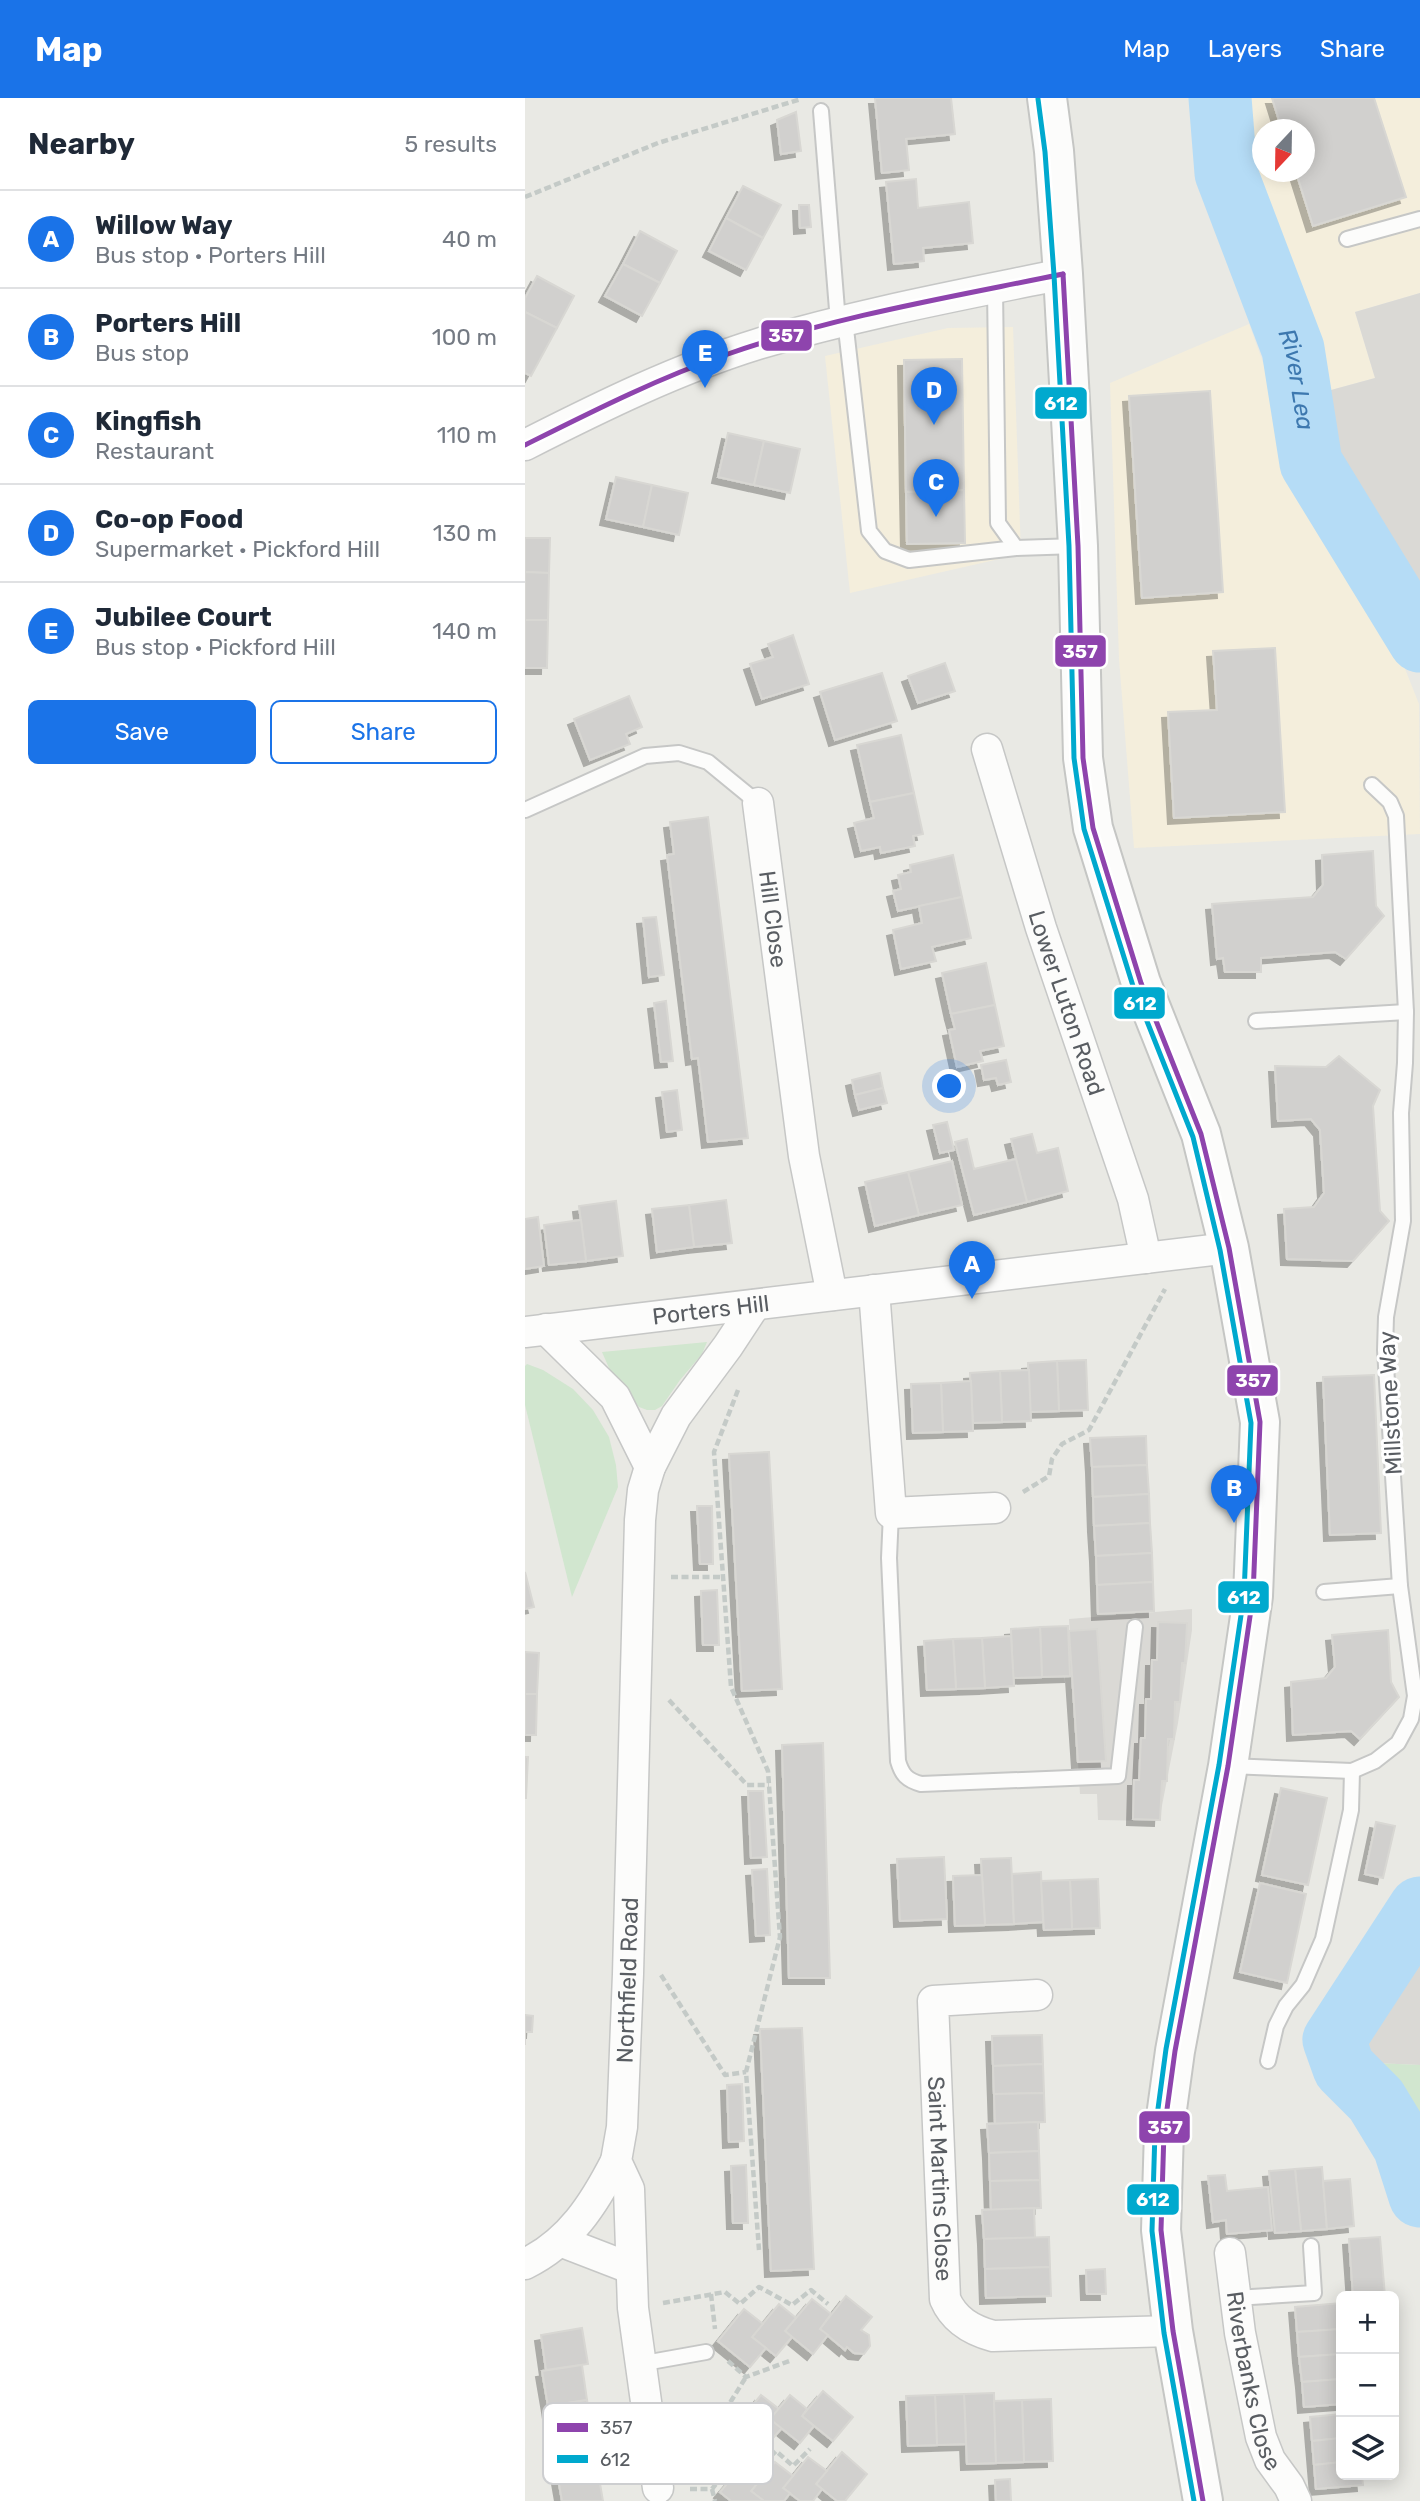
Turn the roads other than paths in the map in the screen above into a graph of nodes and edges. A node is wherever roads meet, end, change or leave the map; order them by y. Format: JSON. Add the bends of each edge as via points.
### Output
{"nodes":[{"id":1,"x":1047,"y":98,"type":"edge"},
{"id":2,"x":821,"y":111,"type":"dead end"},
{"id":3,"x":1420,"y":219,"type":"edge"},
{"id":4,"x":1347,"y":239,"type":"dead end"},
{"id":5,"x":1063,"y":274,"type":"junction"},
{"id":6,"x":995,"y":288,"type":"junction"},
{"id":7,"x":842,"y":321,"type":"junction"},
{"id":8,"x":525,"y":445,"type":"edge"},
{"id":9,"x":1078,"y":546,"type":"junction"},
{"id":10,"x":1016,"y":548,"type":"junction"},
{"id":11,"x":987,"y":749,"type":"dead end"},
{"id":12,"x":1371,"y":785,"type":"dead end"},
{"id":13,"x":758,"y":803,"type":"joint"},
{"id":14,"x":525,"y":810,"type":"edge"},
{"id":15,"x":1406,"y":1012,"type":"junction"},
{"id":16,"x":1256,"y":1021,"type":"dead end"},
{"id":17,"x":1229,"y":1248,"type":"junction"},
{"id":18,"x":1146,"y":1258,"type":"junction"},
{"id":19,"x":874,"y":1290,"type":"junction"},
{"id":20,"x":832,"y":1295,"type":"junction"},
{"id":21,"x":755,"y":1305,"type":"junction"},
{"id":22,"x":536,"y":1331,"type":"edge"},
{"id":23,"x":650,"y":1467,"type":"junction"},
{"id":24,"x":995,"y":1508,"type":"road end"},
{"id":25,"x":891,"y":1513,"type":"junction"},
{"id":26,"x":1400,"y":1586,"type":"junction"},
{"id":27,"x":1324,"y":1592,"type":"dead end"},
{"id":28,"x":1135,"y":1627,"type":"dead end"},
{"id":29,"x":1228,"y":1766,"type":"junction"},
{"id":30,"x":1352,"y":1771,"type":"junction"},
{"id":31,"x":1037,"y":1995,"type":"dead end"},
{"id":32,"x":1268,"y":2060,"type":"dead end"},
{"id":33,"x":616,"y":2161,"type":"junction"},
{"id":34,"x":560,"y":2241,"type":"junction"},
{"id":35,"x":1311,"y":2246,"type":"dead end"},
{"id":36,"x":1230,"y":2253,"type":"dead end"},
{"id":37,"x":525,"y":2264,"type":"edge"},
{"id":38,"x":630,"y":2268,"type":"junction"},
{"id":39,"x":1235,"y":2298,"type":"junction"},
{"id":40,"x":1173,"y":2331,"type":"junction"},
{"id":41,"x":712,"y":2352,"type":"road end"},
{"id":42,"x":639,"y":2364,"type":"junction"},
{"id":43,"x":645,"y":2403,"type":"edge"},
{"id":44,"x":657,"y":2484,"type":"edge"},
{"id":45,"x":658,"y":2488,"type":"road end"},
{"id":46,"x":1203,"y":2501,"type":"edge"},
{"id":47,"x":1296,"y":2501,"type":"edge"}],
"edges":[{"from":1,"to":5,"type":"main road"},
{"from":2,"to":7,"type":"lane"},
{"from":3,"to":4,"type":"lane"},
{"from":5,"to":6,"type":"street"},
{"from":5,"to":9,"type":"main road"},
{"from":6,"to":7,"type":"street"},
{"from":6,"to":10,"type":"lane","via":[[998,523]]},
{"from":7,"to":8,"type":"street","via":[[756,345],[644,387]]},
{"from":7,"to":10,"type":"lane","via":[[869,531],[885,551],[909,560]]},
{"from":9,"to":10,"type":"lane"},
{"from":9,"to":17,"type":"main road","via":[[1083,758],[1093,828],[1142,983],[1201,1134]]},
{"from":11,"to":18,"type":"street","name":"Lower Luton Road","via":[[1041,928],[1133,1199]]},
{"from":12,"to":15,"type":"lane","name":"Millstone Way","via":[[1396,816]]},
{"from":13,"to":14,"type":"lane","name":"Hill Close","via":[[708,762],[679,753],[645,756]]},
{"from":13,"to":20,"type":"street","name":"Hill Close","via":[[804,1156]]},
{"from":15,"to":16,"type":"lane"},
{"from":15,"to":26,"type":"lane","name":"Millstone Way","via":[[1401,1113],[1403,1221],[1386,1317],[1385,1350]]},
{"from":17,"to":18,"type":"street","name":"Porters Hill"},
{"from":17,"to":29,"type":"main road","via":[[1260,1422],[1253,1596]]},
{"from":18,"to":19,"type":"street","name":"Porters Hill"},
{"from":19,"to":20,"type":"street","name":"Porters Hill"},
{"from":19,"to":25,"type":"street"},
{"from":20,"to":21,"type":"street","name":"Porters Hill"},
{"from":21,"to":22,"type":"street","name":"Porters Hill"},
{"from":21,"to":23,"type":"street","name":"Northfield Road","via":[[676,1416]]},
{"from":22,"to":23,"type":"street","via":[[615,1397]]},
{"from":23,"to":33,"type":"street","name":"Northfield Road","via":[[640,1520],[628,1974],[622,2127]]},
{"from":24,"to":25,"type":"street"},
{"from":25,"to":28,"type":"lane","via":[[898,1761],[909,1780],[921,1784],[1118,1776]]},
{"from":26,"to":27,"type":"lane"},
{"from":26,"to":30,"type":"lane","name":"Millstone Way","via":[[1415,1696],[1411,1719],[1398,1743]]},
{"from":29,"to":30,"type":"lane","name":"Millstone Way"},
{"from":29,"to":40,"type":"main road","via":[[1164,2131],[1161,2230]]},
{"from":30,"to":32,"type":"lane","via":[[1351,1810],[1323,1939],[1303,1985],[1276,2026]]},
{"from":31,"to":40,"type":"street","name":"Saint Martins Close","via":[[933,2001],[945,2299],[965,2325],[993,2336]]},
{"from":33,"to":34,"type":"street","via":[[594,2203]]},
{"from":33,"to":38,"type":"street","via":[[629,2189]]},
{"from":34,"to":37,"type":"street"},
{"from":34,"to":38,"type":"street"},
{"from":35,"to":39,"type":"lane","via":[[1314,2292]]},
{"from":36,"to":39,"type":"street","name":"Riverbanks Close"},
{"from":38,"to":42,"type":"street"},
{"from":39,"to":47,"type":"street","name":"Riverbanks Close","via":[[1261,2437]]},
{"from":40,"to":46,"type":"main road"},
{"from":41,"to":42,"type":"lane"},
{"from":42,"to":43,"type":"street"},
{"from":44,"to":45,"type":"street"}]}
